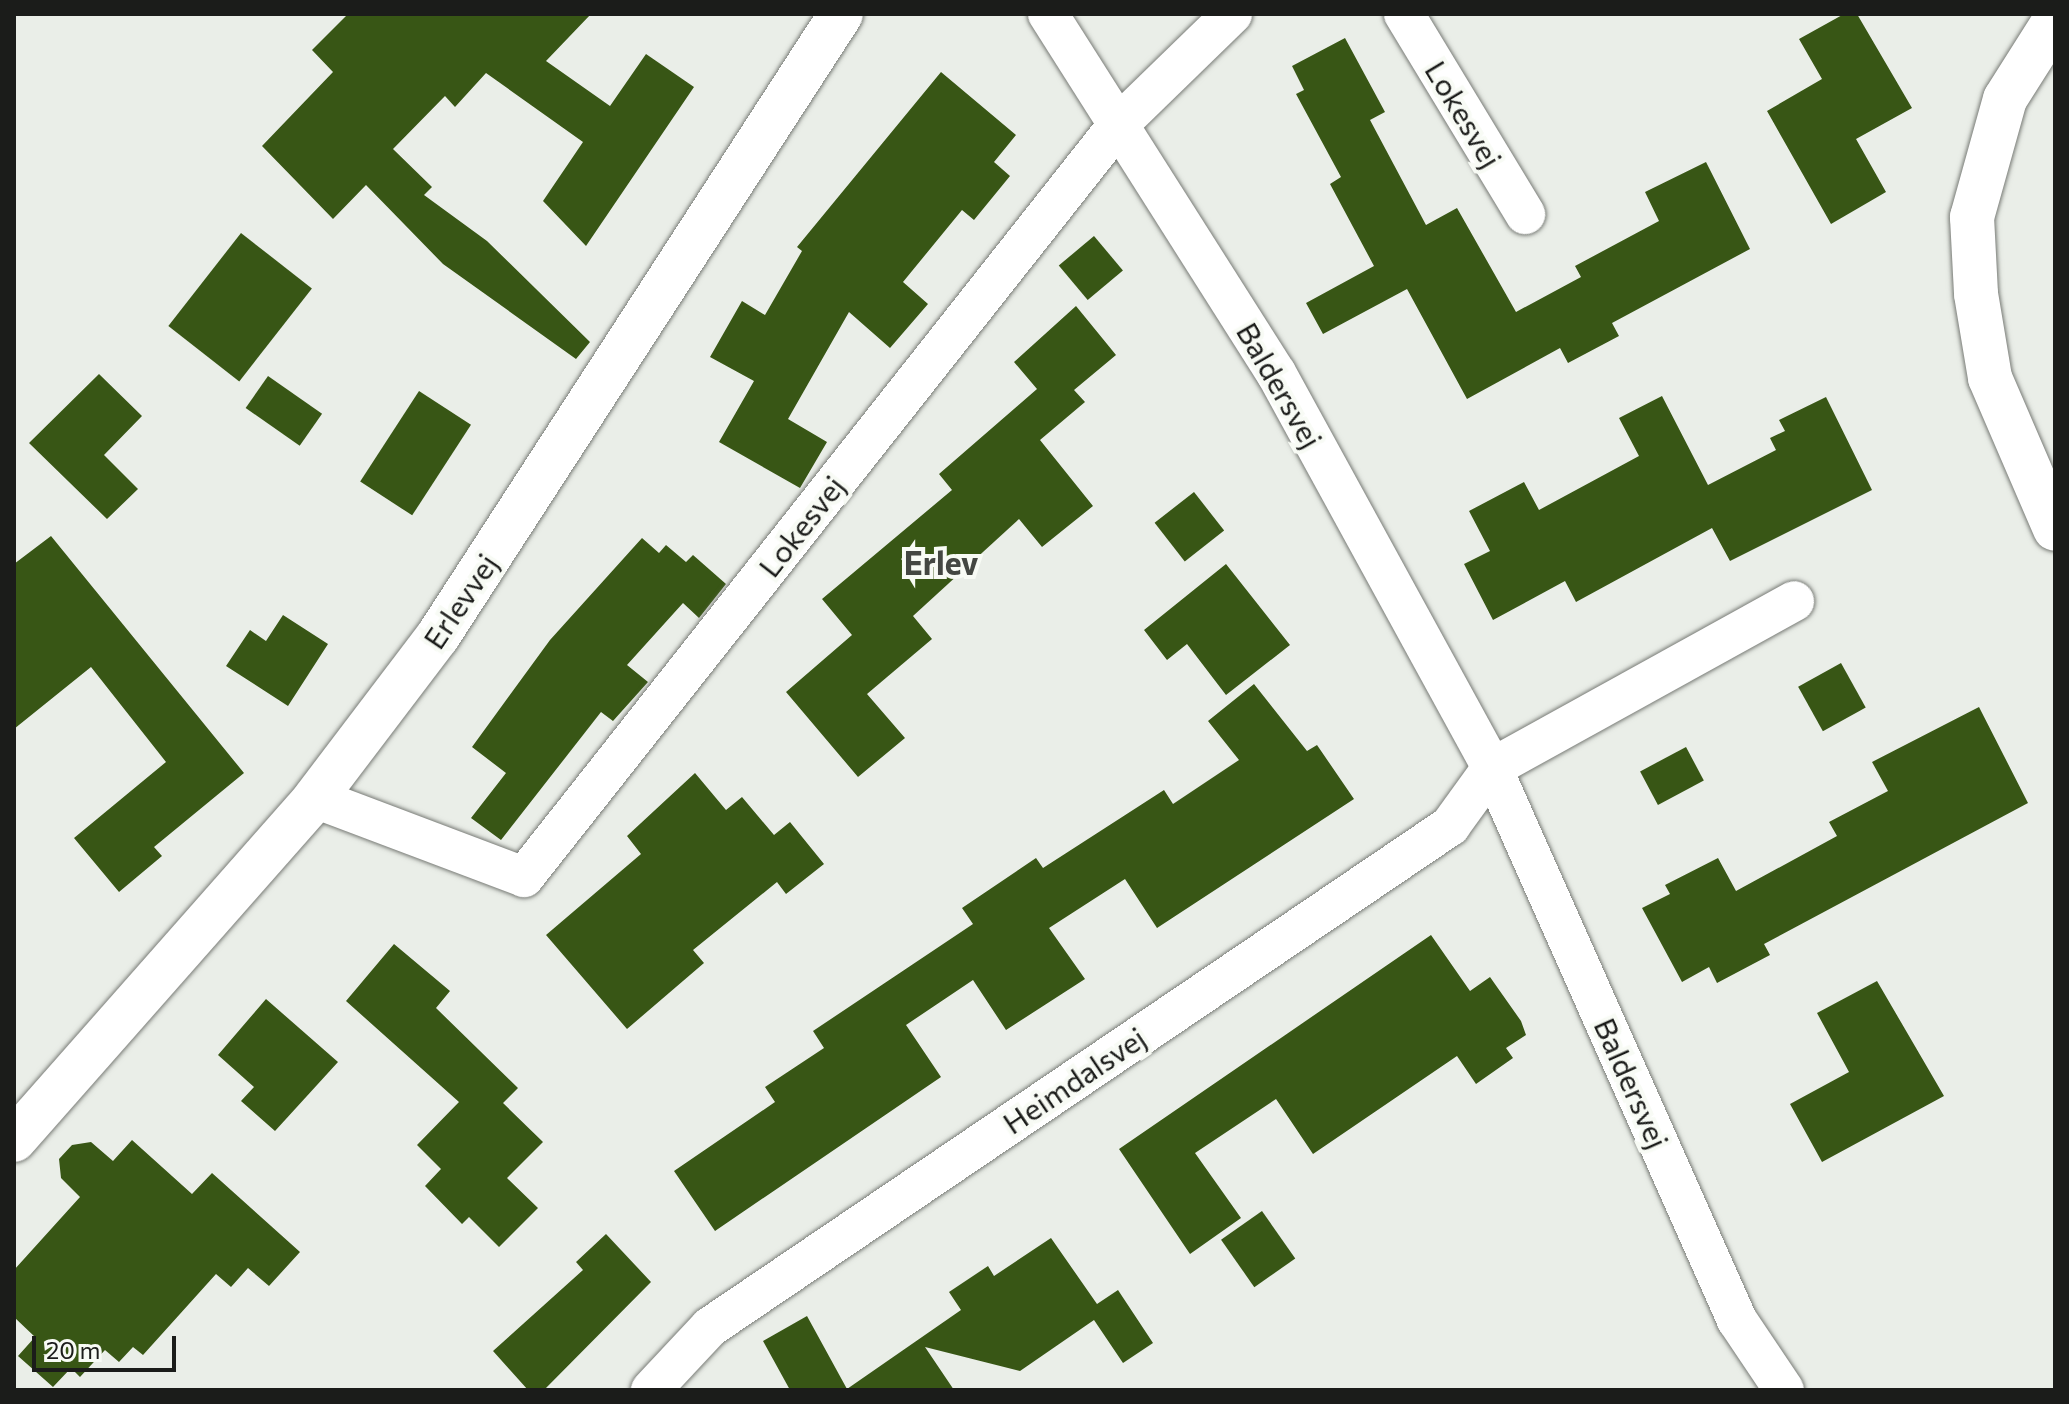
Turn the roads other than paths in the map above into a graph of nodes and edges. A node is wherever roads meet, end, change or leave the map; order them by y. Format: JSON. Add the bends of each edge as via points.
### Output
{"nodes":[{"id":1,"x":841,"y":14,"type":"edge"},
{"id":2,"x":1048,"y":14,"type":"edge"},
{"id":3,"x":1232,"y":14,"type":"edge"},
{"id":4,"x":1404,"y":14,"type":"edge"},
{"id":5,"x":2055,"y":20,"type":"edge"},
{"id":6,"x":1118,"y":125,"type":"junction"},
{"id":7,"x":1525,"y":214,"type":"dead end"},
{"id":8,"x":2055,"y":529,"type":"edge"},
{"id":9,"x":1794,"y":601,"type":"dead end"},
{"id":10,"x":1492,"y":768,"type":"junction"},
{"id":11,"x":315,"y":798,"type":"junction"},
{"id":12,"x":14,"y":1140,"type":"edge"},
{"id":13,"x":651,"y":1390,"type":"edge"},
{"id":14,"x":1784,"y":1390,"type":"edge"}],
"edges":[{"from":1,"to":11,"type":"street","name":"Erlevvej","via":[[438,636]]},
{"from":2,"to":6,"type":"street","name":"Baldersvej"},
{"from":3,"to":6,"type":"street","name":"Lokesvej"},
{"from":4,"to":7,"type":"street","name":"Lokesvej"},
{"from":5,"to":8,"type":"street","via":[[2005,99],[1972,217],[1976,294],[1990,378]]},
{"from":6,"to":10,"type":"street","name":"Baldersvej","via":[[1276,373]]},
{"from":6,"to":11,"type":"street","name":"Lokesvej","via":[[524,877]]},
{"from":9,"to":10,"type":"street"},
{"from":10,"to":13,"type":"street","name":"Heimdalsvej","via":[[1450,826],[710,1327]]},
{"from":10,"to":14,"type":"street","name":"Baldersvej","via":[[1737,1320]]},
{"from":11,"to":12,"type":"street","name":"Erlevvej"}]}
